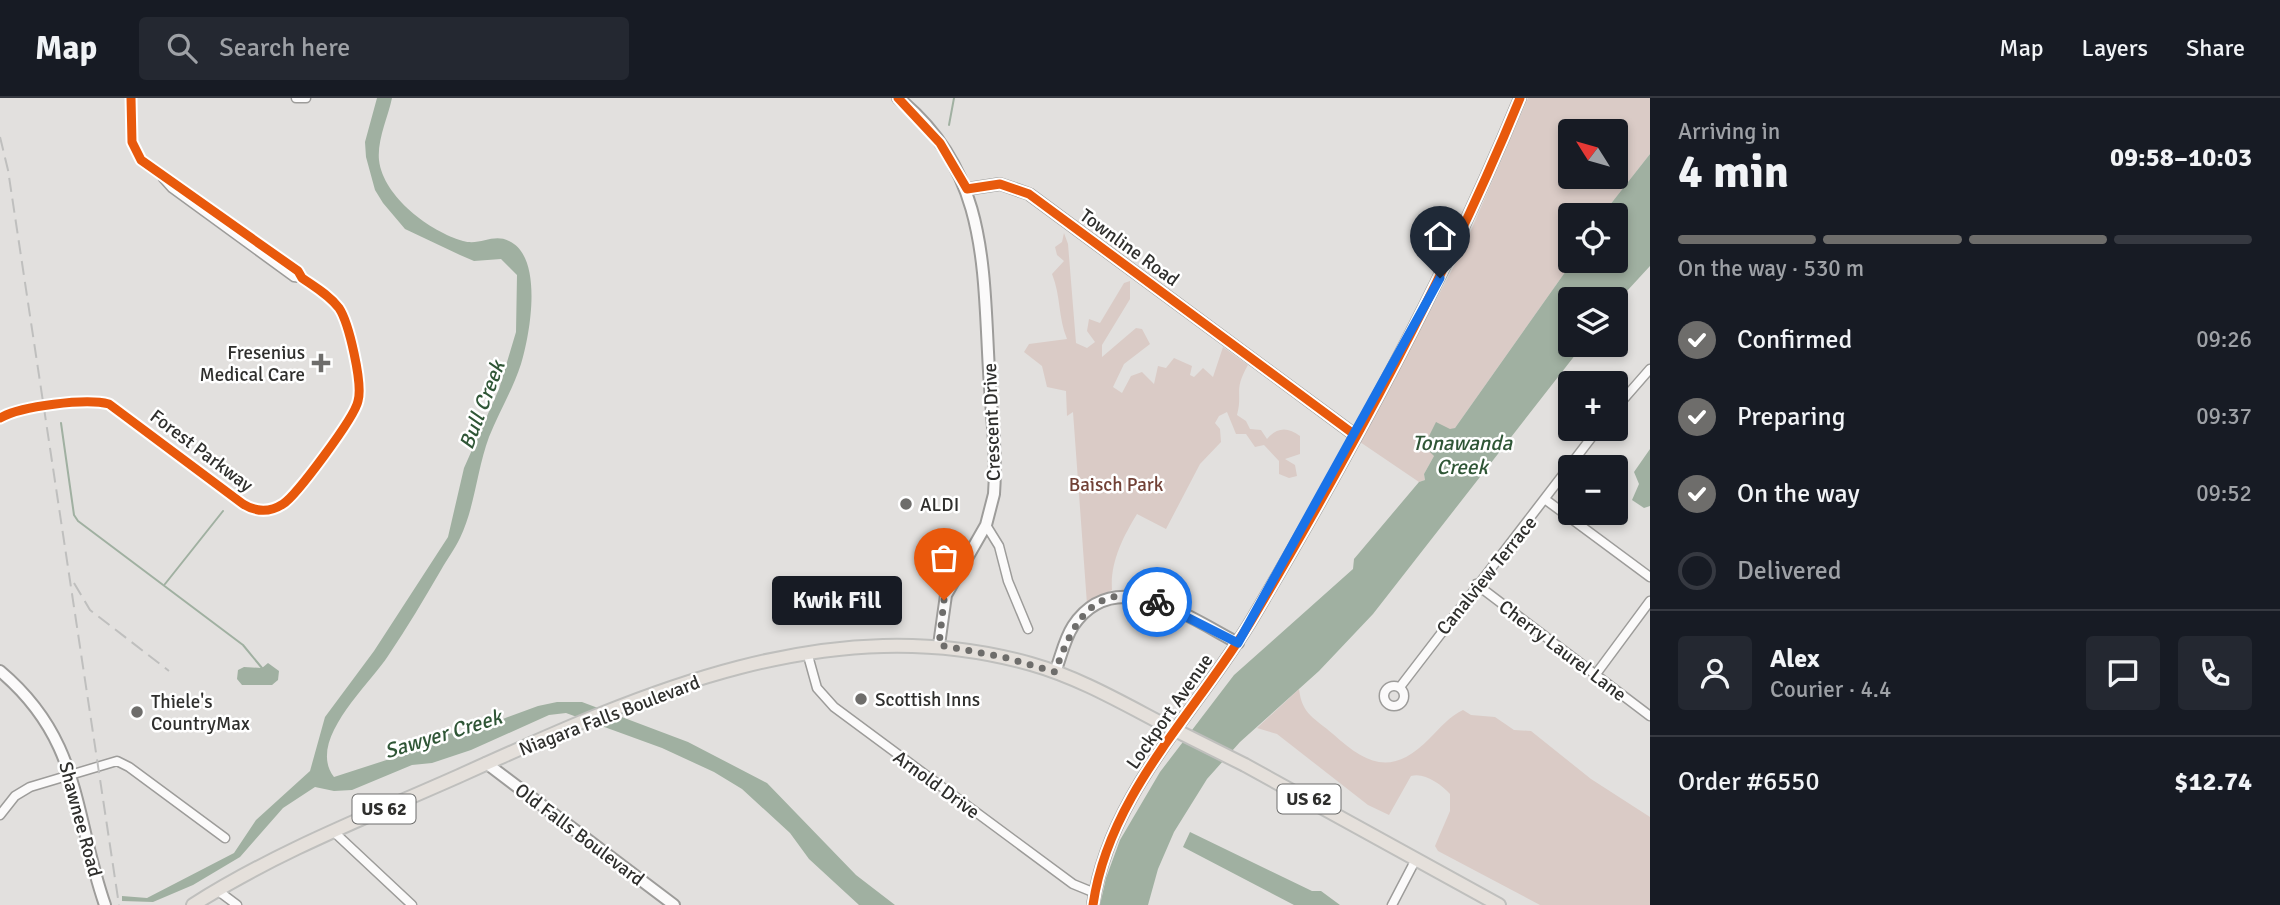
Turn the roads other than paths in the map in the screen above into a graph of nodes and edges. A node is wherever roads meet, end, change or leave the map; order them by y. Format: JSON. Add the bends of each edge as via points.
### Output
{"nodes":[{"id":1,"x":131,"y":98,"type":"edge"},
{"id":2,"x":296,"y":98,"type":"edge"},
{"id":3,"x":306,"y":98,"type":"edge"},
{"id":4,"x":898,"y":98,"type":"edge"},
{"id":5,"x":1520,"y":98,"type":"edge"},
{"id":6,"x":967,"y":189,"type":"junction"},
{"id":7,"x":1650,"y":369,"type":"edge"},
{"id":8,"x":1628,"y":394,"type":"edge"},
{"id":9,"x":0,"y":418,"type":"edge"},
{"id":10,"x":1355,"y":435,"type":"junction"},
{"id":11,"x":1589,"y":441,"type":"edge"},
{"id":12,"x":1546,"y":500,"type":"junction"},
{"id":13,"x":986,"y":525,"type":"junction"},
{"id":14,"x":1650,"y":577,"type":"edge"},
{"id":15,"x":1476,"y":584,"type":"junction"},
{"id":16,"x":1650,"y":601,"type":"edge"},
{"id":17,"x":1028,"y":629,"type":"dead end"},
{"id":18,"x":1238,"y":643,"type":"junction"},
{"id":19,"x":939,"y":645,"type":"junction"},
{"id":20,"x":807,"y":652,"type":"junction"},
{"id":21,"x":0,"y":671,"type":"edge"},
{"id":22,"x":1055,"y":672,"type":"junction"},
{"id":23,"x":1596,"y":674,"type":"junction"},
{"id":24,"x":1400,"y":687,"type":"dead end"},
{"id":25,"x":1650,"y":716,"type":"edge"},
{"id":26,"x":486,"y":764,"type":"junction"},
{"id":27,"x":71,"y":773,"type":"junction"},
{"id":28,"x":0,"y":815,"type":"edge"},
{"id":29,"x":334,"y":832,"type":"junction"},
{"id":30,"x":225,"y":838,"type":"dead end"},
{"id":31,"x":1416,"y":859,"type":"junction"},
{"id":32,"x":216,"y":890,"type":"junction"},
{"id":33,"x":1095,"y":893,"type":"junction"},
{"id":34,"x":105,"y":905,"type":"edge"},
{"id":35,"x":193,"y":905,"type":"edge"},
{"id":36,"x":237,"y":905,"type":"edge"},
{"id":37,"x":412,"y":905,"type":"edge"},
{"id":38,"x":674,"y":905,"type":"edge"},
{"id":39,"x":1093,"y":905,"type":"edge"},
{"id":40,"x":1392,"y":905,"type":"edge"},
{"id":41,"x":1499,"y":905,"type":"edge"}],
"edges":[{"from":1,"to":9,"type":"street","name":"Forest Parkway","via":[[132,142],[141,160],[298,271],[341,312],[360,394],[356,409],[302,484],[278,507],[261,511],[247,507],[109,404],[91,401],[12,412]]},
{"from":2,"to":3,"type":"street"},
{"from":4,"to":6,"type":"street","via":[[940,143]]},
{"from":5,"to":10,"type":"street","name":"Lockport Avenue","via":[[1460,238]]},
{"from":6,"to":10,"type":"street","name":"Townline Road","via":[[1000,184],[1029,194]]},
{"from":6,"to":13,"type":"street","name":"Crescent Drive","via":[[981,243],[985,290],[995,482]]},
{"from":7,"to":8,"type":"street"},
{"from":10,"to":18,"type":"street","name":"Lockport Avenue"},
{"from":11,"to":12,"type":"street","name":"Canalview Terrace"},
{"from":12,"to":14,"type":"street"},
{"from":12,"to":15,"type":"street","name":"Canalview Terrace"},
{"from":13,"to":17,"type":"street","via":[[999,546]]},
{"from":13,"to":19,"type":"street","name":"Crescent Drive","via":[[948,588]]},
{"from":15,"to":23,"type":"street","name":"Cherry Laurel Lane"},
{"from":15,"to":24,"type":"street","name":"Canalview Terrace"},
{"from":16,"to":23,"type":"street"},
{"from":18,"to":22,"type":"street","via":[[1158,602],[1137,596],[1115,597],[1078,620]]},
{"from":18,"to":33,"type":"street","name":"Lockport Avenue","via":[[1128,803]]},
{"from":19,"to":20,"type":"main road","name":"Niagara Falls Boulevard","number":"US 62","via":[[871,644]]},
{"from":19,"to":22,"type":"main road","name":"Niagara Falls Boulevard","number":"US 62"},
{"from":20,"to":26,"type":"main road","name":"Niagara Falls Boulevard","number":"US 62","via":[[713,675],[612,710]]},
{"from":20,"to":33,"type":"street","name":"Arnold Drive","via":[[817,688],[834,707],[1073,884]]},
{"from":21,"to":27,"type":"street","name":"Shawnee Road","via":[[27,695],[47,722]]},
{"from":22,"to":31,"type":"main road","name":"Niagara Falls Boulevard","number":"US 62","bridge":true,"via":[[1245,765]]},
{"from":23,"to":25,"type":"street","name":"Cherry Laurel Lane"},
{"from":26,"to":29,"type":"main road","name":"Niagara Falls Boulevard","number":"US 62"},
{"from":26,"to":38,"type":"street","name":"Old Falls Boulevard"},
{"from":27,"to":28,"type":"street","via":[[30,787],[15,796]]},
{"from":27,"to":30,"type":"street","via":[[111,761],[123,763]]},
{"from":27,"to":34,"type":"street","name":"Shawnee Road"},
{"from":29,"to":32,"type":"main road","name":"Niagara Falls Boulevard","number":"US 62"},
{"from":29,"to":37,"type":"street"},
{"from":31,"to":40,"type":"street"},
{"from":31,"to":41,"type":"main road","name":"Niagara Falls Boulevard","number":"US 62"},
{"from":32,"to":35,"type":"main road","name":"Niagara Falls Boulevard","number":"US 62"},
{"from":32,"to":36,"type":"street"},
{"from":33,"to":39,"type":"street","name":"Lockport Avenue"}]}
